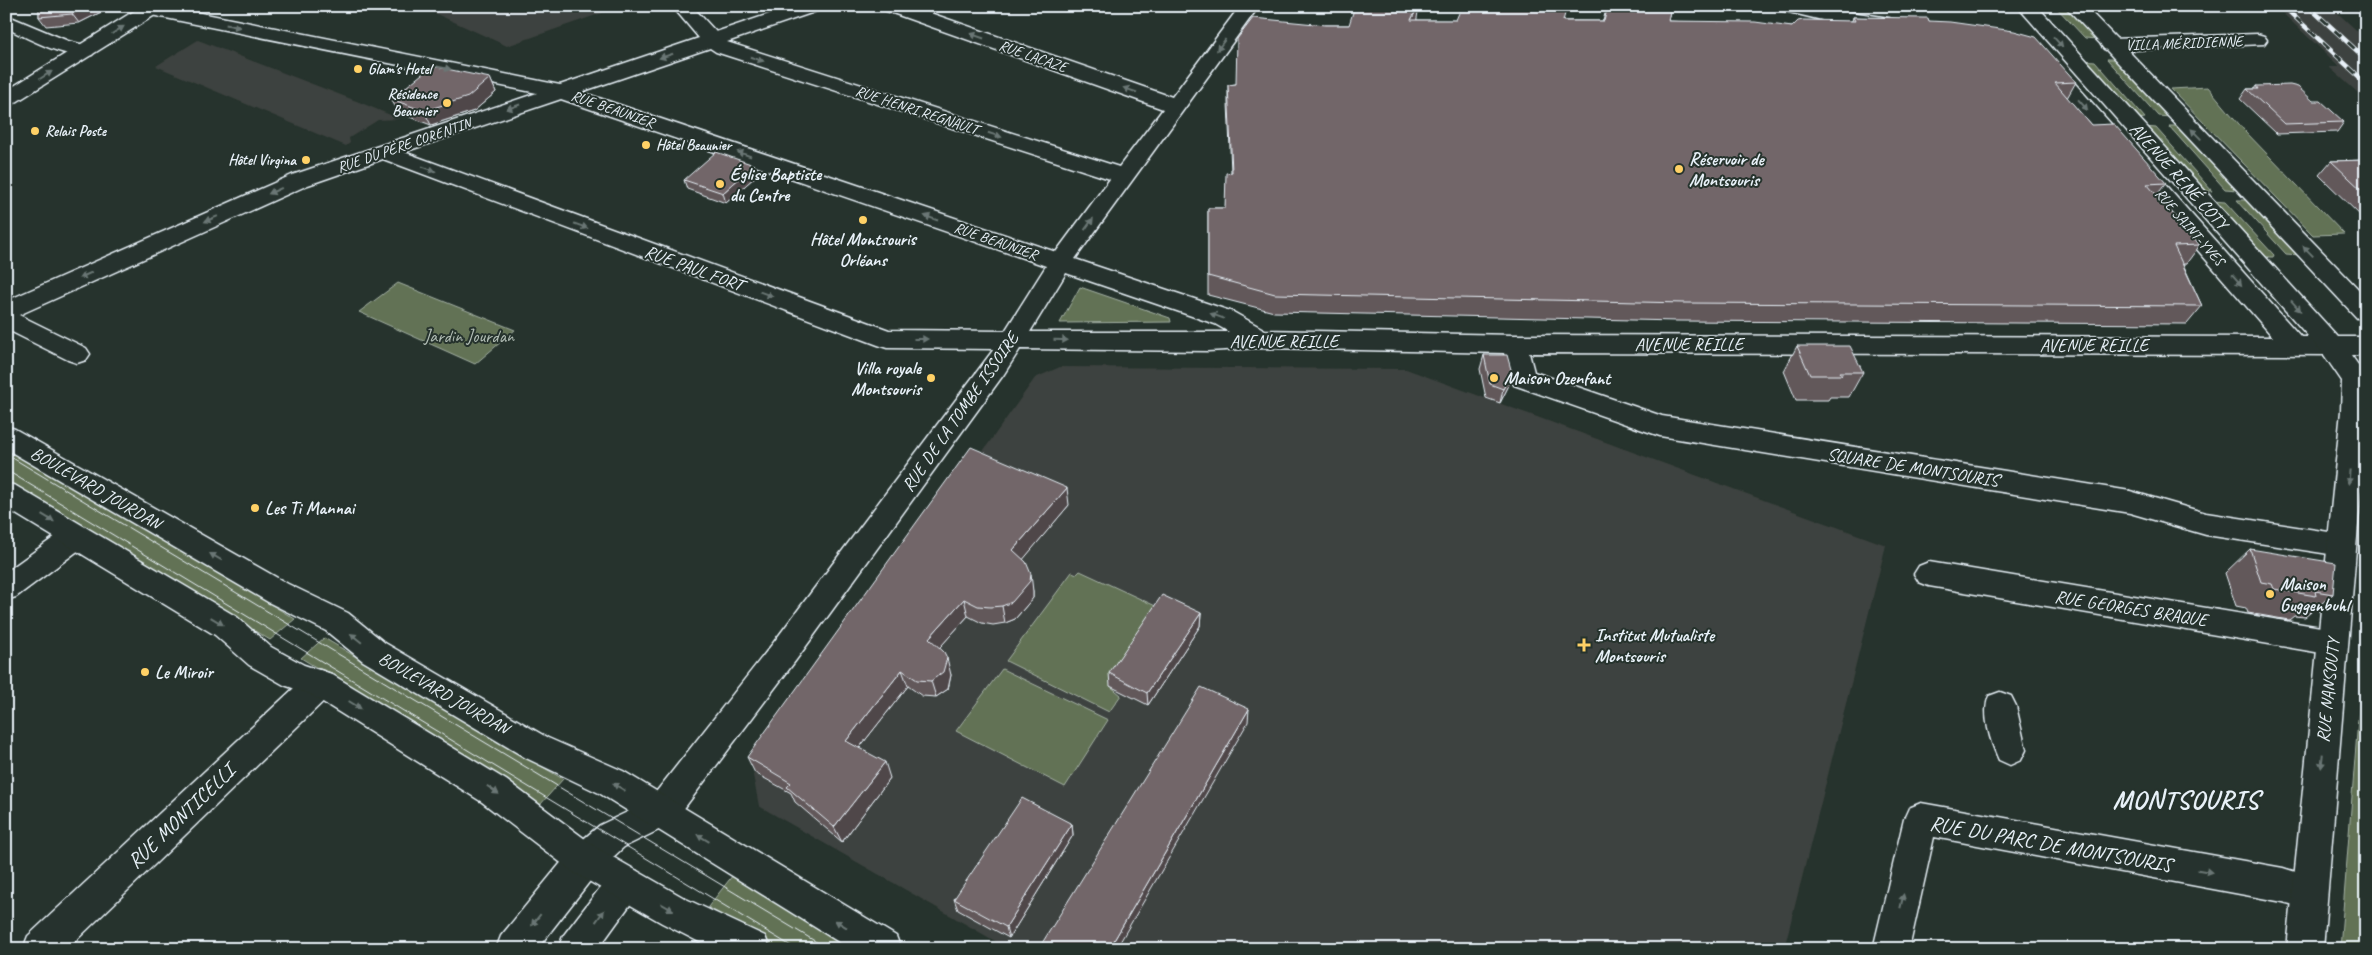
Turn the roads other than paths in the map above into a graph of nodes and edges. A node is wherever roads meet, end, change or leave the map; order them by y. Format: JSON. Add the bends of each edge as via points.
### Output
{"nodes":[{"id":1,"x":682,"y":6,"type":"edge"},
{"id":2,"x":812,"y":6,"type":"edge"},
{"id":3,"x":891,"y":6,"type":"edge"},
{"id":4,"x":1250,"y":6,"type":"edge"},
{"id":5,"x":1787,"y":6,"type":"edge"},
{"id":6,"x":2026,"y":6,"type":"edge"},
{"id":7,"x":2074,"y":6,"type":"edge"},
{"id":8,"x":154,"y":8,"type":"edge"},
{"id":9,"x":1835,"y":11,"type":"edge"},
{"id":10,"x":6,"y":21,"type":"edge"},
{"id":11,"x":1906,"y":26,"type":"edge"},
{"id":12,"x":712,"y":40,"type":"junction"},
{"id":13,"x":2257,"y":40,"type":"dead end"},
{"id":14,"x":2111,"y":45,"type":"junction"},
{"id":15,"x":2032,"y":49,"type":"edge"},
{"id":16,"x":85,"y":51,"type":"junction"},
{"id":17,"x":559,"y":91,"type":"junction"},
{"id":18,"x":6,"y":100,"type":"edge"},
{"id":19,"x":1176,"y":106,"type":"junction"},
{"id":20,"x":383,"y":152,"type":"junction"},
{"id":21,"x":1124,"y":176,"type":"junction"},
{"id":22,"x":1060,"y":263,"type":"junction"},
{"id":23,"x":6,"y":310,"type":"edge"},
{"id":24,"x":2366,"y":312,"type":"edge"},
{"id":25,"x":6,"y":319,"type":"edge"},
{"id":26,"x":1260,"y":338,"type":"junction"},
{"id":27,"x":1013,"y":339,"type":"junction"},
{"id":28,"x":1514,"y":344,"type":"junction"},
{"id":29,"x":2294,"y":345,"type":"junction"},
{"id":30,"x":2331,"y":346,"type":"junction"},
{"id":31,"x":2366,"y":346,"type":"edge"},
{"id":32,"x":77,"y":354,"type":"dead end"},
{"id":33,"x":6,"y":436,"type":"edge"},
{"id":34,"x":6,"y":494,"type":"edge"},
{"id":35,"x":77,"y":536,"type":"junction"},
{"id":36,"x":2342,"y":545,"type":"junction"},
{"id":37,"x":1929,"y":574,"type":"dead end"},
{"id":38,"x":6,"y":588,"type":"edge"},
{"id":39,"x":2333,"y":642,"type":"junction"},
{"id":40,"x":320,"y":684,"type":"junction"},
{"id":41,"x":2000,"y":706,"type":"dead end"},
{"id":42,"x":2010,"y":750,"type":"dead end"},
{"id":43,"x":661,"y":812,"type":"junction"},
{"id":44,"x":585,"y":860,"type":"junction"},
{"id":45,"x":625,"y":883,"type":"junction"},
{"id":46,"x":2309,"y":892,"type":"junction"},
{"id":47,"x":42,"y":949,"type":"edge"},
{"id":48,"x":514,"y":949,"type":"edge"},
{"id":49,"x":576,"y":949,"type":"edge"},
{"id":50,"x":752,"y":949,"type":"edge"},
{"id":51,"x":883,"y":949,"type":"edge"},
{"id":52,"x":1892,"y":949,"type":"edge"},
{"id":53,"x":2305,"y":949,"type":"edge"}],
"edges":[{"from":1,"to":12,"type":"street"},
{"from":2,"to":12,"type":"street","name":"RUE DU PÈRE CORENTIN"},
{"from":19,"to":3,"type":"street","name":"RUE LACAZE","one_way":true},
{"from":4,"to":19,"type":"street","name":"RUE DE LA TOMBE ISSOIRE","one_way":true},
{"from":5,"to":9,"type":"street"},
{"from":6,"to":30,"type":"street","name":"AVENUE RENÉ COTY","one_way":true},
{"from":7,"to":14,"type":"street"},
{"from":16,"to":8,"type":"street","one_way":true},
{"from":8,"to":17,"type":"street","name":"RUE BEAUNIER","one_way":true},
{"from":9,"to":11,"type":"street"},
{"from":10,"to":16,"type":"street","via":[[61,45]]},
{"from":12,"to":17,"type":"street","name":"RUE DU PÈRE CORENTIN","one_way":true},
{"from":12,"to":21,"type":"street","name":"RUE HENRI REGNAULT","one_way":true,"via":[[723,48]]},
{"from":13,"to":14,"type":"street","name":"VILLA MÉRIDIENNE"},
{"from":24,"to":14,"type":"street","one_way":true},
{"from":15,"to":29,"type":"street","name":"RUE SAINT-YVES","one_way":true},
{"from":18,"to":16,"type":"street","one_way":true},
{"from":17,"to":20,"type":"street","name":"RUE DU PÈRE CORENTIN","one_way":true},
{"from":22,"to":17,"type":"street","name":"RUE BEAUNIER","one_way":true},
{"from":19,"to":21,"type":"street","name":"RUE DE LA TOMBE ISSOIRE"},
{"from":20,"to":23,"type":"street","name":"RUE DU PÈRE CORENTIN","one_way":true,"via":[[300,180]]},
{"from":20,"to":27,"type":"street","name":"RUE PAUL FORT","one_way":true,"via":[[887,339]]},
{"from":22,"to":21,"type":"street","name":"RUE DE LA TOMBE ISSOIRE","one_way":true},
{"from":26,"to":22,"type":"street","name":"RUE BEAUNIER","one_way":true,"via":[[1224,318]]},
{"from":22,"to":27,"type":"street","name":"RUE DE LA TOMBE ISSOIRE"},
{"from":25,"to":32,"type":"street"},
{"from":27,"to":26,"type":"street","name":"AVENUE REILLE","one_way":true,"via":[[1208,342]]},
{"from":26,"to":28,"type":"street","name":"AVENUE REILLE"},
{"from":27,"to":43,"type":"street","name":"RUE DE LA TOMBE ISSOIRE","via":[[933,454]]},
{"from":28,"to":29,"type":"street","name":"AVENUE REILLE"},
{"from":28,"to":36,"type":"street","name":"SQUARE DE MONTSOURIS","via":[[1523,378],[1660,426],[2130,502],[2206,524]]},
{"from":29,"to":30,"type":"street","name":"AVENUE REILLE"},
{"from":30,"to":31,"type":"street","name":"AVENUE REILLE"},
{"from":30,"to":36,"type":"street","name":"RUE NANSOUTY","one_way":true,"via":[[2355,380]]},
{"from":43,"to":33,"type":"street","name":"BOULEVARD JOURDAN","one_way":true,"via":[[611,782],[537,748],[374,652],[337,622],[278,593]]},
{"from":34,"to":35,"type":"street","one_way":true},
{"from":35,"to":38,"type":"street"},
{"from":35,"to":40,"type":"street","one_way":true,"via":[[226,626],[260,656],[295,676]]},
{"from":36,"to":39,"type":"street","name":"RUE NANSOUTY"},
{"from":37,"to":39,"type":"street","name":"RUE GEORGES BRAQUE"},
{"from":39,"to":46,"type":"street","name":"RUE NANSOUTY","one_way":true},
{"from":40,"to":44,"type":"street","one_way":true,"via":[[494,791]]},
{"from":40,"to":47,"type":"street","name":"RUE MONTICELLI"},
{"from":41,"to":42,"type":"street"},
{"from":43,"to":44,"type":"street","via":[[612,836]]},
{"from":51,"to":43,"type":"street","name":"BOULEVARD JOURDAN","one_way":true},
{"from":44,"to":45,"type":"street"},
{"from":44,"to":48,"type":"street","one_way":true},
{"from":49,"to":45,"type":"street","one_way":true},
{"from":45,"to":50,"type":"street","one_way":true},
{"from":52,"to":46,"type":"street","name":"RUE DU PARC DE MONTSOURIS","one_way":true,"via":[[1921,819]]},
{"from":46,"to":53,"type":"street","name":"RUE NANSOUTY"}]}
